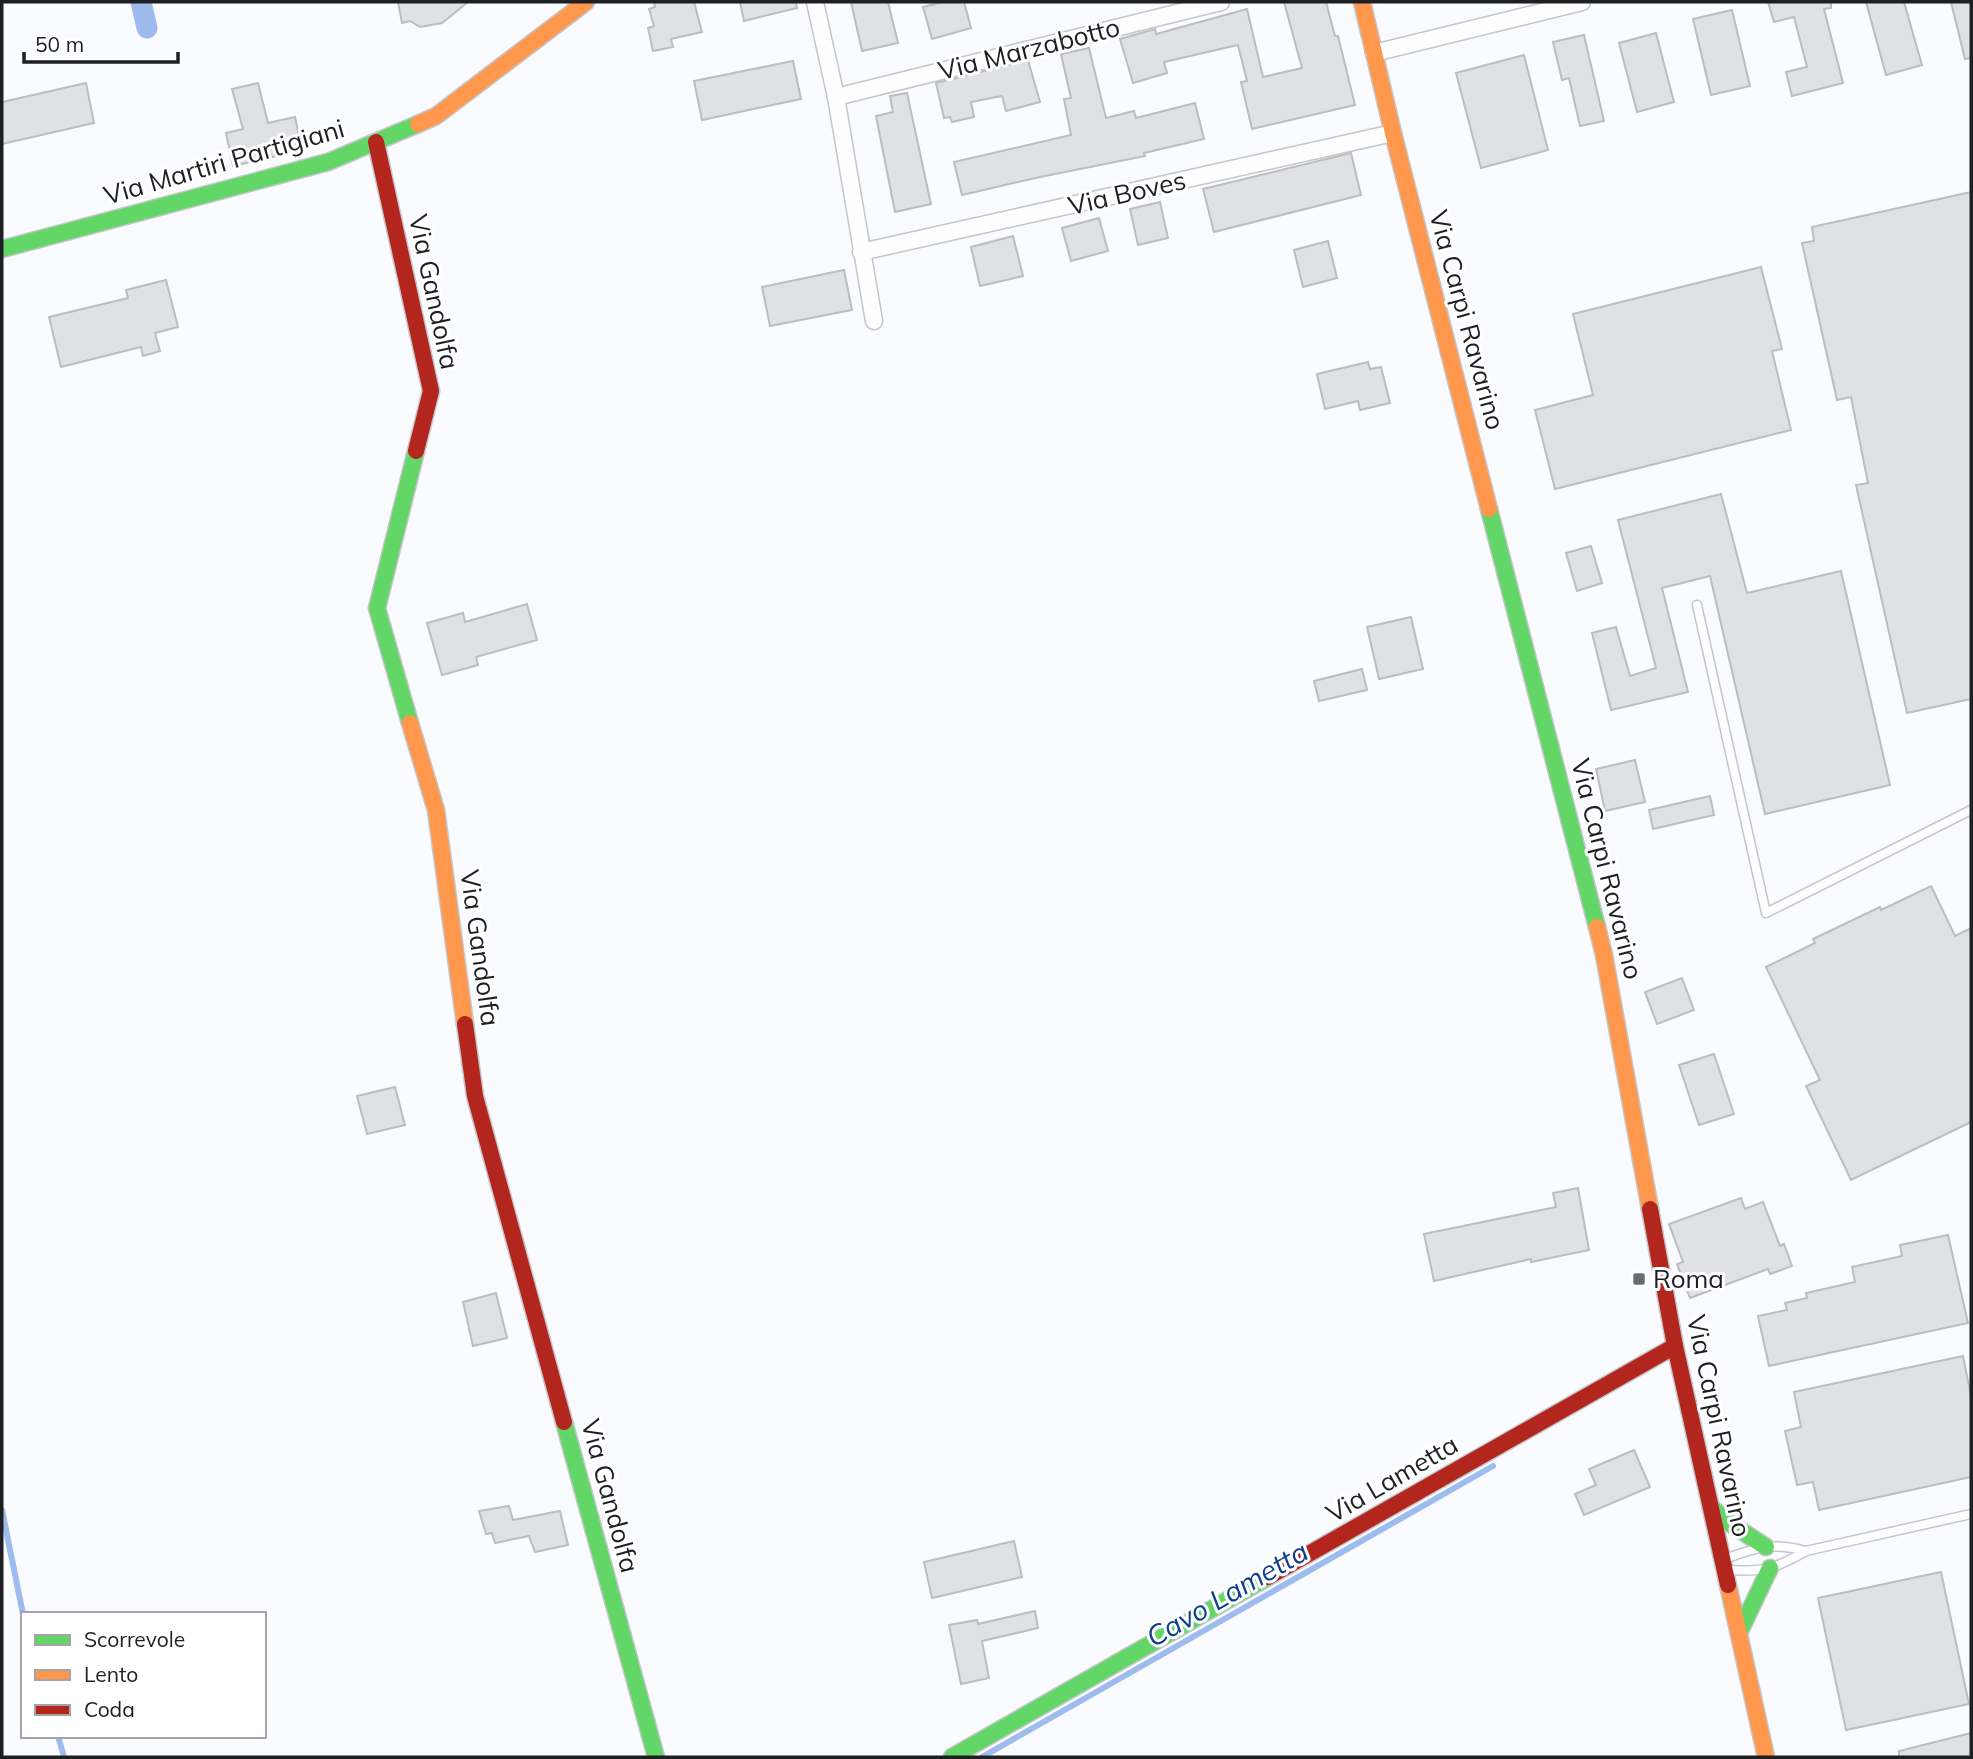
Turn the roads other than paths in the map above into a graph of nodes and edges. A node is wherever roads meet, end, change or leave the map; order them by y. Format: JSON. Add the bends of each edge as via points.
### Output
{"nodes":[{"id":1,"x":586,"y":2,"type":"edge"},
{"id":2,"x":815,"y":2,"type":"edge"},
{"id":3,"x":1222,"y":2,"type":"edge"},
{"id":4,"x":1362,"y":2,"type":"edge"},
{"id":5,"x":1581,"y":2,"type":"edge"},
{"id":6,"x":1526,"y":8,"type":"edge"},
{"id":7,"x":1374,"y":53,"type":"junction"},
{"id":8,"x":836,"y":97,"type":"junction"},
{"id":9,"x":1393,"y":134,"type":"junction"},
{"id":10,"x":376,"y":142,"type":"junction"},
{"id":11,"x":2,"y":249,"type":"edge"},
{"id":12,"x":861,"y":253,"type":"junction"},
{"id":13,"x":874,"y":321,"type":"dead end"},
{"id":14,"x":1697,"y":605,"type":"dead end"},
{"id":15,"x":1971,"y":810,"type":"edge"},
{"id":16,"x":1675,"y":1346,"type":"junction"},
{"id":17,"x":1711,"y":1507,"type":"junction"},
{"id":18,"x":1971,"y":1514,"type":"edge"},
{"id":19,"x":1766,"y":1547,"type":"junction"},
{"id":20,"x":1806,"y":1551,"type":"junction"},
{"id":21,"x":1724,"y":1565,"type":"junction"},
{"id":22,"x":1770,"y":1568,"type":"junction"},
{"id":23,"x":1739,"y":1633,"type":"junction"},
{"id":24,"x":656,"y":1757,"type":"edge"},
{"id":25,"x":951,"y":1757,"type":"edge"},
{"id":26,"x":1766,"y":1757,"type":"edge"}],
"edges":[{"from":1,"to":10,"type":"street","name":"Via Martiri Partigiani","via":[[436,116]]},
{"from":2,"to":8,"type":"street"},
{"from":3,"to":8,"type":"street","name":"Via Marzabotto"},
{"from":4,"to":7,"type":"street","name":"Via Carpi Ravarino"},
{"from":5,"to":6,"type":"street"},
{"from":6,"to":7,"type":"street"},
{"from":7,"to":9,"type":"street","name":"Via Carpi Ravarino"},
{"from":8,"to":12,"type":"street"},
{"from":9,"to":12,"type":"street","name":"Via Boves"},
{"from":9,"to":16,"type":"street","name":"Via Carpi Ravarino","via":[[1604,955]]},
{"from":10,"to":11,"type":"street","name":"Via Martiri Partigiani","via":[[328,162]]},
{"from":10,"to":24,"type":"street","name":"Via Gandolfa","via":[[430,391],[377,608],[436,810],[475,1096]]},
{"from":12,"to":13,"type":"street"},
{"from":14,"to":15,"type":"lane","via":[[1766,914]]},
{"from":16,"to":17,"type":"street","name":"Via Carpi Ravarino"},
{"from":16,"to":25,"type":"street","name":"Via Lametta"},
{"from":17,"to":19,"type":"street"},
{"from":17,"to":21,"type":"street","name":"Via Carpi Ravarino"},
{"from":18,"to":20,"type":"lane"},
{"from":19,"to":20,"type":"lane","via":[[1782,1545]]},
{"from":19,"to":21,"type":"lane","via":[[1754,1548]]},
{"from":20,"to":22,"type":"lane"},
{"from":21,"to":22,"type":"lane","via":[[1759,1572]]},
{"from":21,"to":23,"type":"street","name":"Via Carpi Ravarino"},
{"from":22,"to":23,"type":"street"},
{"from":23,"to":26,"type":"street","name":"Via Carpi Ravarino"}]}
